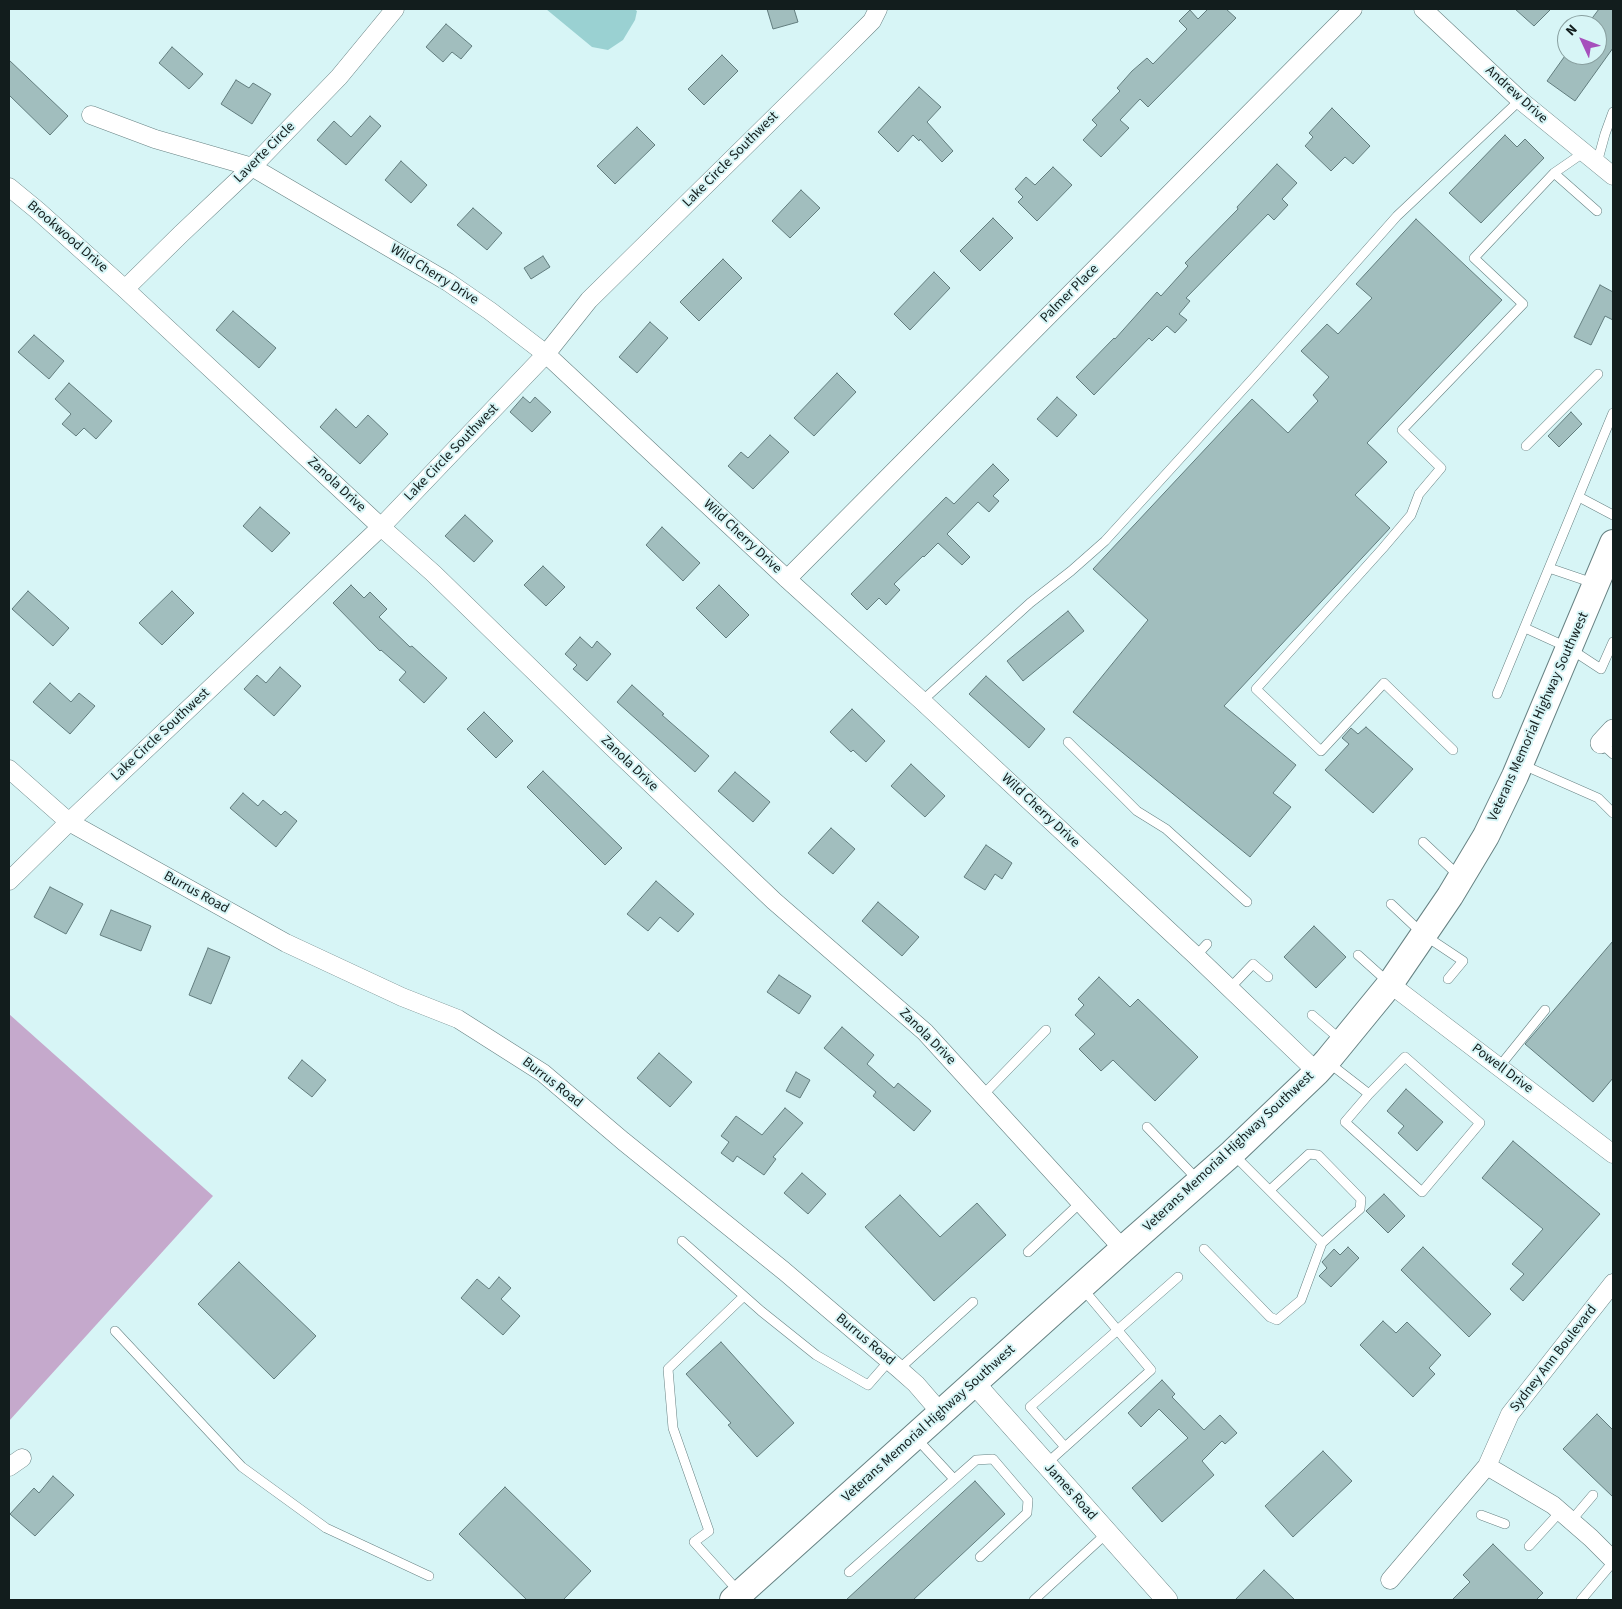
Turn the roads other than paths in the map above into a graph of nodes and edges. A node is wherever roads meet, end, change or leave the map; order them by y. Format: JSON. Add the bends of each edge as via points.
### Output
{"nodes":[{"id":1,"x":395,"y":9,"type":"edge"},
{"id":2,"x":878,"y":9,"type":"edge"},
{"id":3,"x":1353,"y":9,"type":"edge"},
{"id":4,"x":1423,"y":9,"type":"edge"},
{"id":5,"x":1520,"y":100,"type":"junction"},
{"id":6,"x":1613,"y":112,"type":"edge"},
{"id":7,"x":91,"y":116,"type":"dead end"},
{"id":8,"x":1590,"y":158,"type":"junction"},
{"id":9,"x":252,"y":167,"type":"junction"},
{"id":10,"x":1554,"y":173,"type":"junction"},
{"id":11,"x":1613,"y":176,"type":"edge"},
{"id":12,"x":9,"y":187,"type":"edge"},
{"id":13,"x":1597,"y":211,"type":"dead end"},
{"id":14,"x":125,"y":289,"type":"junction"},
{"id":15,"x":546,"y":354,"type":"junction"},
{"id":16,"x":1598,"y":374,"type":"dead end"},
{"id":17,"x":1613,"y":413,"type":"edge"},
{"id":18,"x":1526,"y":446,"type":"dead end"},
{"id":19,"x":1578,"y":497,"type":"junction"},
{"id":20,"x":1613,"y":515,"type":"edge"},
{"id":21,"x":381,"y":527,"type":"junction"},
{"id":22,"x":1613,"y":543,"type":"edge"},
{"id":23,"x":1549,"y":568,"type":"junction"},
{"id":24,"x":787,"y":579,"type":"junction"},
{"id":25,"x":1596,"y":584,"type":"junction"},
{"id":26,"x":1525,"y":628,"type":"junction"},
{"id":27,"x":1613,"y":642,"type":"edge"},
{"id":28,"x":1569,"y":648,"type":"junction"},
{"id":29,"x":1497,"y":694,"type":"dead end"},
{"id":30,"x":922,"y":701,"type":"junction"},
{"id":31,"x":1068,"y":742,"type":"dead end"},
{"id":32,"x":1453,"y":750,"type":"dead end"},
{"id":33,"x":1521,"y":764,"type":"junction"},
{"id":34,"x":9,"y":769,"type":"edge"},
{"id":35,"x":1613,"y":813,"type":"edge"},
{"id":36,"x":68,"y":822,"type":"junction"},
{"id":37,"x":1423,"y":842,"type":"dead end"},
{"id":38,"x":1461,"y":878,"type":"junction"},
{"id":39,"x":9,"y":881,"type":"edge"},
{"id":40,"x":1247,"y":902,"type":"dead end"},
{"id":41,"x":1391,"y":904,"type":"dead end"},
{"id":42,"x":1424,"y":935,"type":"junction"},
{"id":43,"x":1358,"y":955,"type":"dead end"},
{"id":44,"x":1268,"y":977,"type":"dead end"},
{"id":45,"x":1448,"y":980,"type":"dead end"},
{"id":46,"x":1390,"y":984,"type":"junction"},
{"id":47,"x":1230,"y":988,"type":"junction"},
{"id":48,"x":1545,"y":1010,"type":"dead end"},
{"id":49,"x":1312,"y":1015,"type":"dead end"},
{"id":50,"x":1046,"y":1030,"type":"dead end"},
{"id":51,"x":1329,"y":1058,"type":"junction"},
{"id":52,"x":1499,"y":1067,"type":"junction"},
{"id":53,"x":1369,"y":1094,"type":"junction"},
{"id":54,"x":983,"y":1095,"type":"junction"},
{"id":55,"x":1147,"y":1127,"type":"dead end"},
{"id":56,"x":1232,"y":1153,"type":"junction"},
{"id":57,"x":1613,"y":1154,"type":"edge"},
{"id":58,"x":1200,"y":1181,"type":"junction"},
{"id":59,"x":1270,"y":1190,"type":"junction"},
{"id":60,"x":1080,"y":1203,"type":"junction"},
{"id":61,"x":682,"y":1242,"type":"dead end"},
{"id":62,"x":1322,"y":1244,"type":"junction"},
{"id":63,"x":1123,"y":1249,"type":"junction"},
{"id":64,"x":1204,"y":1249,"type":"dead end"},
{"id":65,"x":1028,"y":1252,"type":"dead end"},
{"id":66,"x":1178,"y":1277,"type":"dead end"},
{"id":67,"x":1613,"y":1284,"type":"edge"},
{"id":68,"x":1081,"y":1287,"type":"junction"},
{"id":69,"x":744,"y":1296,"type":"junction"},
{"id":70,"x":973,"y":1302,"type":"dead end"},
{"id":71,"x":1117,"y":1330,"type":"junction"},
{"id":72,"x":114,"y":1331,"type":"dead end"},
{"id":73,"x":894,"y":1365,"type":"junction"},
{"id":74,"x":974,"y":1383,"type":"junction"},
{"id":75,"x":941,"y":1413,"type":"junction"},
{"id":76,"x":915,"y":1436,"type":"junction"},
{"id":77,"x":1065,"y":1447,"type":"junction"},
{"id":78,"x":1046,"y":1464,"type":"junction"},
{"id":79,"x":1487,"y":1466,"type":"junction"},
{"id":80,"x":954,"y":1479,"type":"junction"},
{"id":81,"x":1593,"y":1495,"type":"dead end"},
{"id":82,"x":1481,"y":1515,"type":"dead end"},
{"id":83,"x":1566,"y":1516,"type":"junction"},
{"id":84,"x":1505,"y":1524,"type":"dead end"},
{"id":85,"x":1107,"y":1533,"type":"junction"},
{"id":86,"x":1529,"y":1546,"type":"dead end"},
{"id":87,"x":980,"y":1557,"type":"dead end"},
{"id":88,"x":1613,"y":1561,"type":"edge"},
{"id":89,"x":849,"y":1572,"type":"dead end"},
{"id":90,"x":429,"y":1576,"type":"dead end"},
{"id":91,"x":1390,"y":1580,"type":"dead end"},
{"id":92,"x":737,"y":1597,"type":"edge"},
{"id":93,"x":1034,"y":1600,"type":"edge"},
{"id":94,"x":1167,"y":1600,"type":"edge"},
{"id":95,"x":1581,"y":1600,"type":"edge"}],
"edges":[{"from":1,"to":9,"type":"street","name":"Laverte Circle","via":[[339,77]]},
{"from":2,"to":15,"type":"street","name":"Lake Circle Southwest","via":[[846,47],[589,300]]},
{"from":3,"to":24,"type":"street","name":"Palmer Place"},
{"from":4,"to":5,"type":"street","name":"Andrew Drive"},
{"from":5,"to":8,"type":"street","name":"Andrew Drive"},
{"from":5,"to":30,"type":"lane","via":[[1397,216],[1105,541],[1030,603]]},
{"from":6,"to":8,"type":"lane","via":[[1605,134]]},
{"from":7,"to":9,"type":"street","name":"Wild Cherry Drive","via":[[155,139]]},
{"from":8,"to":10,"type":"lane"},
{"from":8,"to":11,"type":"street","name":"Andrew Drive"},
{"from":9,"to":14,"type":"street","name":"Laverte Circle"},
{"from":9,"to":15,"type":"street","name":"Wild Cherry Drive","via":[[448,282]]},
{"from":10,"to":13,"type":"lane"},
{"from":10,"to":32,"type":"lane","via":[[1474,258],[1523,304],[1402,430],[1441,468],[1419,494],[1411,515],[1256,689],[1321,751],[1384,682]]},
{"from":12,"to":14,"type":"street","name":"Brookwood Drive"},
{"from":14,"to":21,"type":"street","name":"Zanola Drive"},
{"from":15,"to":21,"type":"street","name":"Lake Circle Southwest"},
{"from":15,"to":24,"type":"street","name":"Wild Cherry Drive"},
{"from":16,"to":18,"type":"lane"},
{"from":17,"to":19,"type":"lane"},
{"from":19,"to":20,"type":"lane"},
{"from":19,"to":23,"type":"lane"},
{"from":21,"to":36,"type":"street","name":"Lake Circle Southwest"},
{"from":21,"to":54,"type":"street","name":"Zanola Drive","via":[[433,573],[774,901],[926,1032]]},
{"from":22,"to":25,"type":"main road","name":"Veterans Memorial Highway Southwest"},
{"from":23,"to":25,"type":"lane"},
{"from":23,"to":26,"type":"lane"},
{"from":24,"to":30,"type":"street","name":"Wild Cherry Drive"},
{"from":25,"to":28,"type":"main road","name":"Veterans Memorial Highway Southwest"},
{"from":26,"to":28,"type":"lane"},
{"from":26,"to":29,"type":"lane"},
{"from":27,"to":28,"type":"lane","via":[[1601,669]]},
{"from":28,"to":33,"type":"main road","name":"Veterans Memorial Highway Southwest"},
{"from":30,"to":47,"type":"street","name":"Wild Cherry Drive","via":[[1202,950]]},
{"from":31,"to":40,"type":"lane","via":[[1137,811],[1166,828]]},
{"from":33,"to":35,"type":"lane","via":[[1598,798]]},
{"from":33,"to":38,"type":"main road","name":"Veterans Memorial Highway Southwest","via":[[1486,836]]},
{"from":34,"to":36,"type":"street","name":"Burrus Road"},
{"from":36,"to":39,"type":"street","name":"Lake Circle Southwest"},
{"from":36,"to":73,"type":"street","name":"Burrus Road","via":[[286,942],[402,998],[458,1019],[543,1073]]},
{"from":37,"to":38,"type":"lane"},
{"from":38,"to":42,"type":"main road","name":"Veterans Memorial Highway Southwest"},
{"from":41,"to":42,"type":"lane"},
{"from":42,"to":45,"type":"lane","via":[[1462,961]]},
{"from":42,"to":46,"type":"main road","name":"Veterans Memorial Highway Southwest"},
{"from":43,"to":46,"type":"lane"},
{"from":44,"to":47,"type":"lane","via":[[1253,964]]},
{"from":46,"to":51,"type":"main road","name":"Veterans Memorial Highway Southwest"},
{"from":46,"to":52,"type":"street","name":"Powell Drive"},
{"from":47,"to":51,"type":"street","name":"Wild Cherry Drive"},
{"from":48,"to":52,"type":"lane"},
{"from":49,"to":51,"type":"lane"},
{"from":50,"to":54,"type":"lane"},
{"from":51,"to":53,"type":"lane"},
{"from":51,"to":56,"type":"main road","name":"Veterans Memorial Highway Southwest"},
{"from":52,"to":57,"type":"street","name":"Powell Drive"},
{"from":53,"to":53,"type":"lane","via":[[1345,1122],[1422,1192],[1480,1123],[1405,1057]]},
{"from":54,"to":60,"type":"street","name":"Zanola Drive"},
{"from":55,"to":58,"type":"lane"},
{"from":56,"to":58,"type":"main road","name":"Veterans Memorial Highway Southwest"},
{"from":56,"to":59,"type":"lane"},
{"from":58,"to":63,"type":"main road","name":"Veterans Memorial Highway Southwest"},
{"from":59,"to":62,"type":"lane"},
{"from":59,"to":62,"type":"lane","via":[[1309,1154],[1318,1155],[1361,1199],[1360,1209]]},
{"from":60,"to":63,"type":"street","name":"Zanola Drive"},
{"from":60,"to":65,"type":"lane"},
{"from":61,"to":69,"type":"lane"},
{"from":62,"to":64,"type":"lane","via":[[1301,1300],[1277,1320],[1270,1318]]},
{"from":63,"to":68,"type":"main road","name":"Veterans Memorial Highway Southwest"},
{"from":66,"to":71,"type":"lane"},
{"from":67,"to":79,"type":"street","name":"Sydney Ann Boulevard","via":[[1510,1414]]},
{"from":68,"to":71,"type":"lane"},
{"from":68,"to":74,"type":"main road","name":"Veterans Memorial Highway Southwest"},
{"from":69,"to":73,"type":"lane","via":[[816,1355],[868,1385]]},
{"from":69,"to":92,"type":"lane","via":[[668,1369],[673,1428],[709,1531],[694,1542]]},
{"from":70,"to":73,"type":"lane"},
{"from":71,"to":77,"type":"lane","via":[[1151,1370]]},
{"from":71,"to":77,"type":"lane","via":[[1030,1407]]},
{"from":72,"to":90,"type":"lane","via":[[242,1467],[326,1528]]},
{"from":73,"to":75,"type":"street","name":"Burrus Road"},
{"from":74,"to":75,"type":"main road","name":"Veterans Memorial Highway Southwest"},
{"from":74,"to":78,"type":"street","name":"James Road"},
{"from":75,"to":76,"type":"main road","name":"Veterans Memorial Highway Southwest"},
{"from":76,"to":80,"type":"lane"},
{"from":76,"to":92,"type":"main road","name":"Veterans Memorial Highway Southwest"},
{"from":77,"to":78,"type":"lane"},
{"from":78,"to":85,"type":"street","name":"James Road"},
{"from":79,"to":83,"type":"street"},
{"from":79,"to":91,"type":"street","name":"Sydney Ann Boulevard"},
{"from":80,"to":87,"type":"lane","via":[[976,1460],[993,1458],[1028,1500],[1027,1514]]},
{"from":80,"to":89,"type":"lane"},
{"from":81,"to":83,"type":"lane"},
{"from":82,"to":84,"type":"lane"},
{"from":83,"to":86,"type":"lane"},
{"from":83,"to":88,"type":"street"},
{"from":85,"to":93,"type":"lane"},
{"from":85,"to":94,"type":"street","name":"James Road"},
{"from":88,"to":95,"type":"lane"}]}
